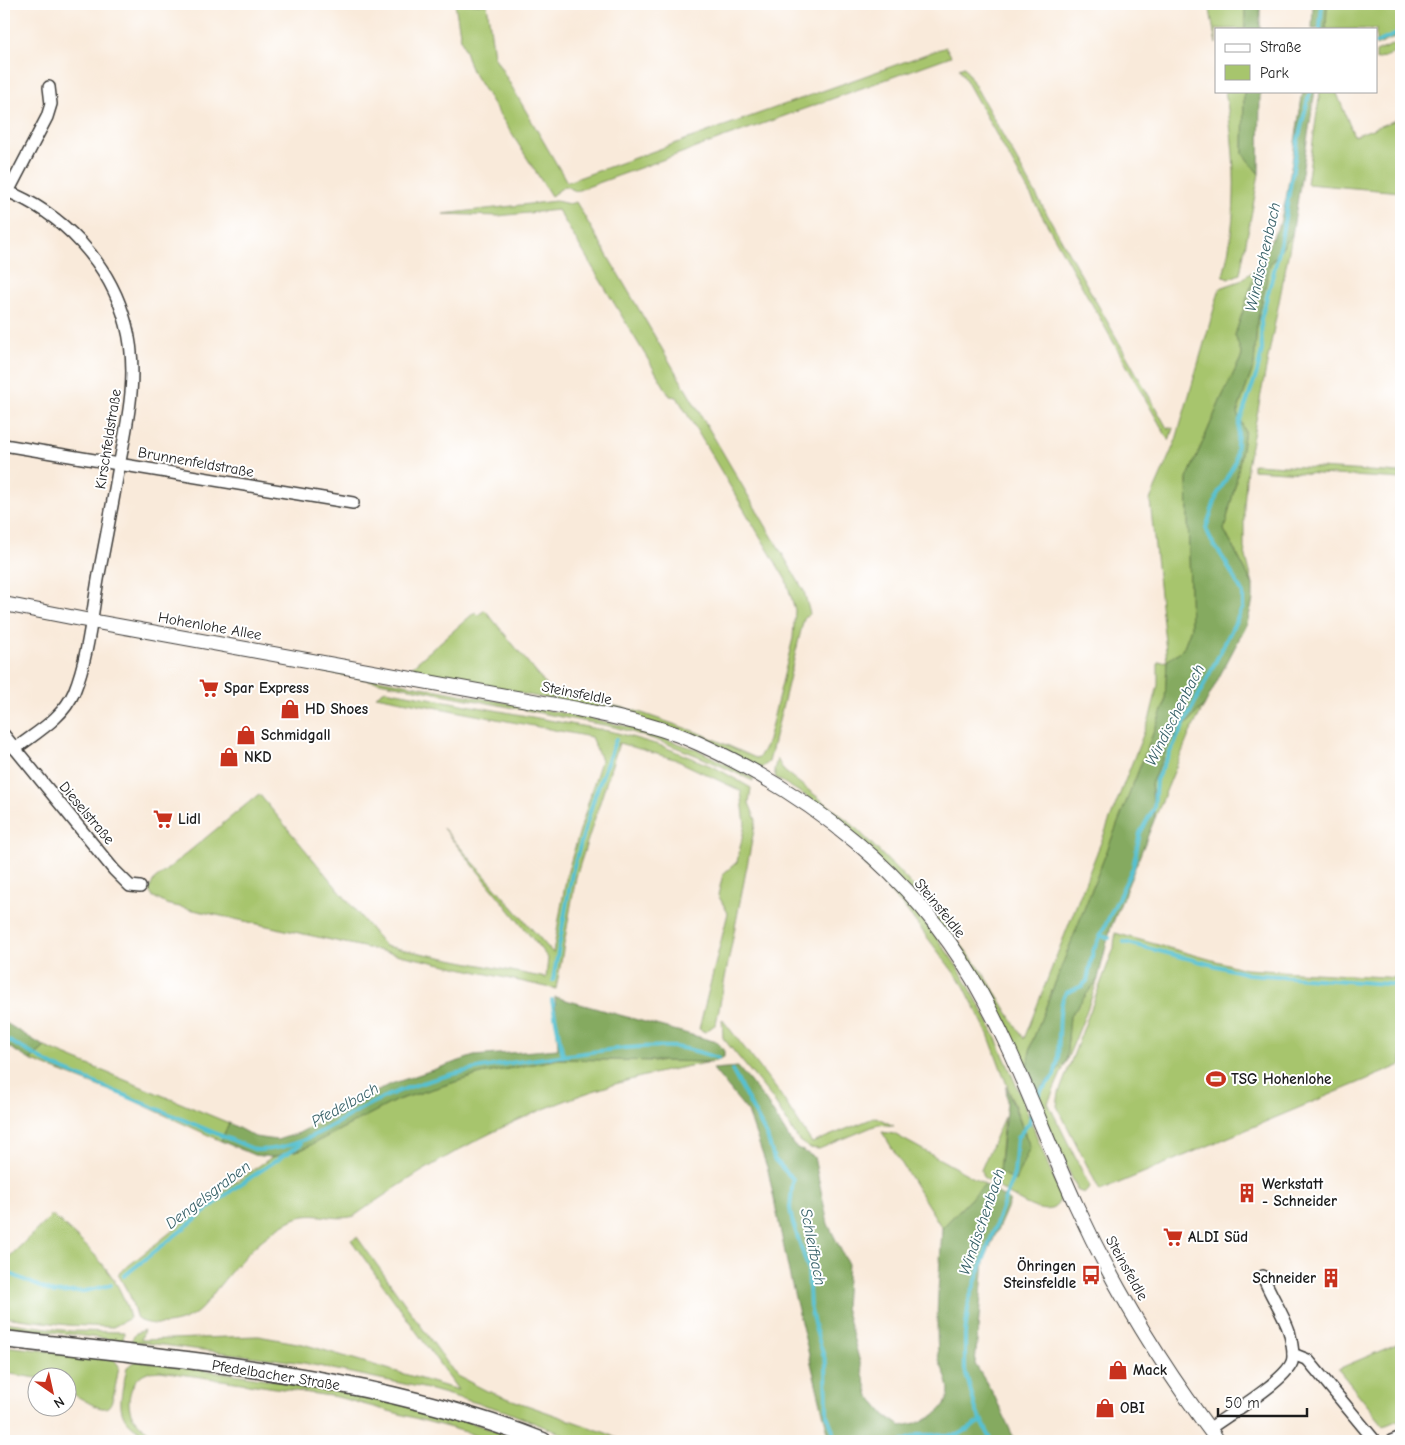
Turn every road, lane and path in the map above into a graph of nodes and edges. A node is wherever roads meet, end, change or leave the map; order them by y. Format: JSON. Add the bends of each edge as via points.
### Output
{"nodes":[{"id":1,"x":49,"y":87,"type":"dead end"},
{"id":2,"x":6,"y":191,"type":"edge"},
{"id":3,"x":4,"y":445,"type":"edge"},
{"id":4,"x":120,"y":464,"type":"junction"},
{"id":5,"x":353,"y":503,"type":"dead end"},
{"id":6,"x":4,"y":604,"type":"edge"},
{"id":7,"x":91,"y":621,"type":"junction"},
{"id":8,"x":411,"y":679,"type":"joint"},
{"id":9,"x":4,"y":735,"type":"edge"},
{"id":10,"x":16,"y":749,"type":"junction"},
{"id":11,"x":140,"y":887,"type":"dead end"},
{"id":12,"x":1263,"y":1276,"type":"dead end"},
{"id":13,"x":4,"y":1339,"type":"edge"},
{"id":14,"x":1293,"y":1354,"type":"junction"},
{"id":15,"x":1209,"y":1429,"type":"junction"},
{"id":16,"x":1401,"y":1437,"type":"edge"},
{"id":17,"x":543,"y":1441,"type":"edge"},
{"id":18,"x":1218,"y":1441,"type":"edge"},
{"id":19,"x":1375,"y":1441,"type":"edge"},
{"id":20,"x":1391,"y":1441,"type":"edge"}],
"edges":[{"from":1,"to":2,"type":"street","name":"Kirschfeldstraße","via":[[51,104],[47,117]]},
{"from":2,"to":4,"type":"street","name":"Kirschfeldstraße","via":[[51,215],[77,237],[112,286],[132,350],[132,395]]},
{"from":3,"to":4,"type":"street","name":"Brunnenfeldstraße"},
{"from":4,"to":5,"type":"street","name":"Brunnenfeldstraße"},
{"from":4,"to":7,"type":"street","name":"Kirschfeldstraße"},
{"from":6,"to":7,"type":"street","name":"Hohenlohe Allee"},
{"from":7,"to":8,"type":"street","name":"Hohenlohe Allee"},
{"from":7,"to":10,"type":"street","via":[[74,691],[66,706],[54,720]]},
{"from":8,"to":15,"type":"street","name":"Steinsfeldle","via":[[634,721],[698,743],[801,799],[871,855],[917,902],[974,980],[1106,1266],[1169,1371]]},
{"from":9,"to":10,"type":"street","name":"Dieselstraße"},
{"from":10,"to":11,"type":"street","name":"Dieselstraße","via":[[114,870],[130,886]]},
{"from":12,"to":14,"type":"street","via":[[1288,1330]]},
{"from":13,"to":17,"type":"main road","name":"Pfedelbacher Straße","via":[[317,1380],[422,1402],[502,1425]]},
{"from":14,"to":15,"type":"street","via":[[1292,1362],[1278,1380]]},
{"from":14,"to":19,"type":"street","via":[[1308,1360]]},
{"from":15,"to":18,"type":"street","name":"Steinsfeldle"},
{"from":16,"to":20,"type":"street"}]}
